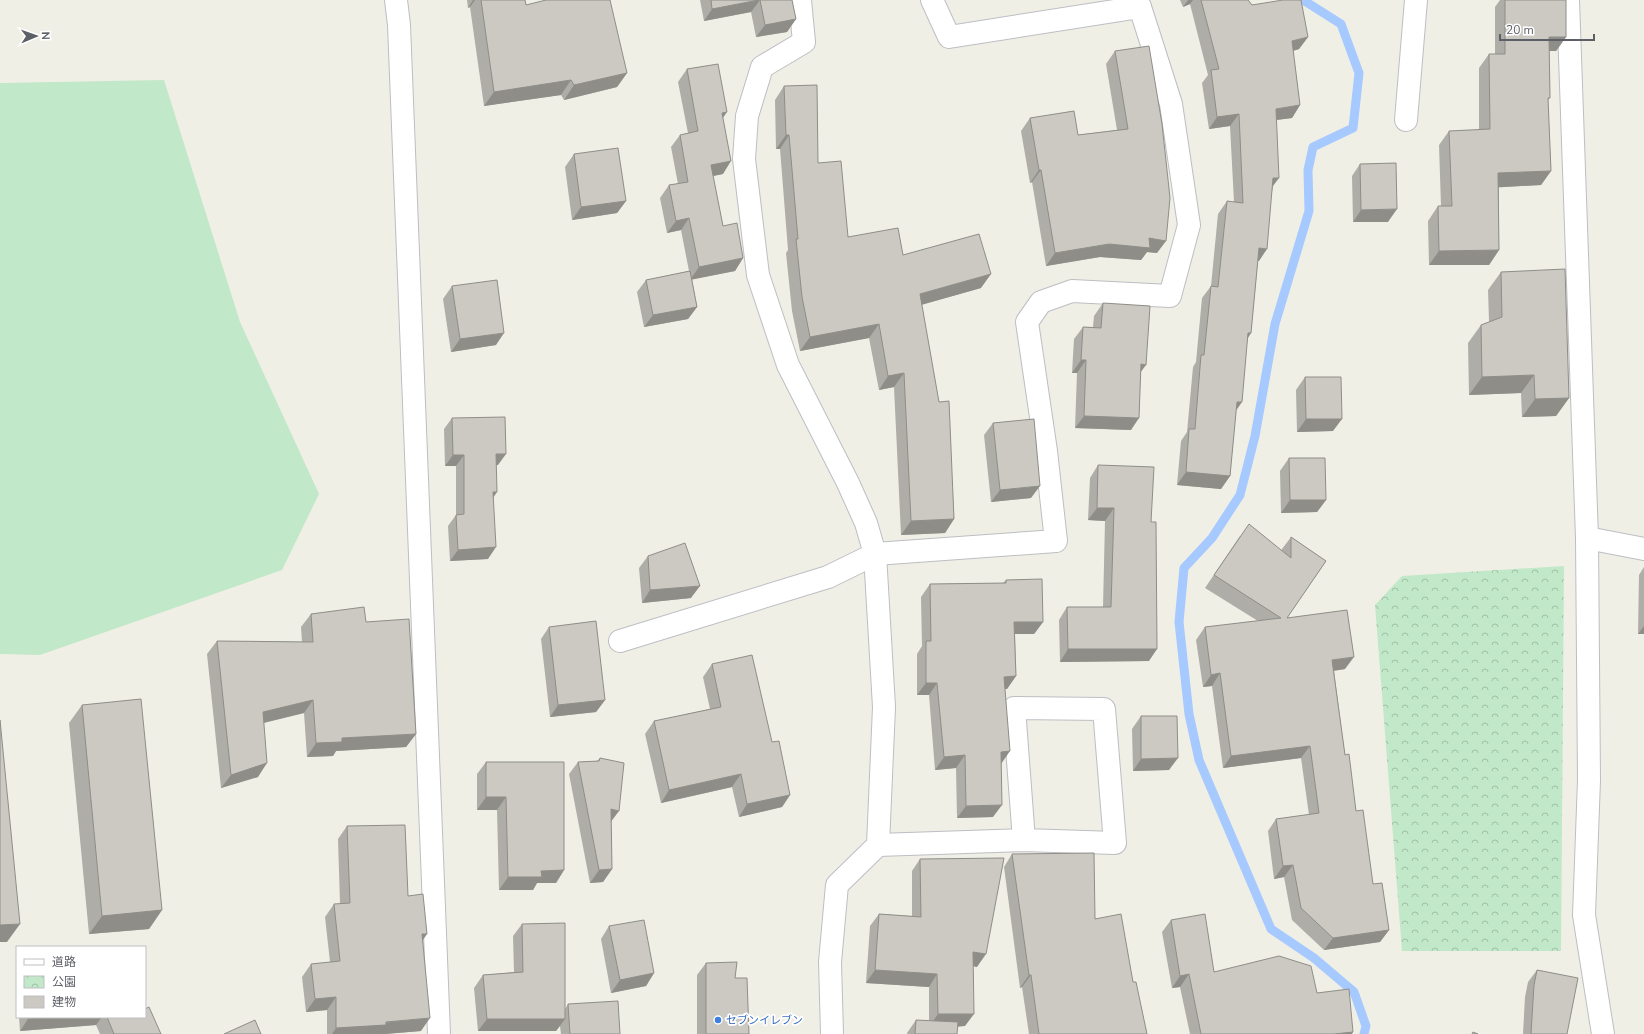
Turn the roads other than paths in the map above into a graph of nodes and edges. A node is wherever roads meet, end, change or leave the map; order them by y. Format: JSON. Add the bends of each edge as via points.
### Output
{"nodes":[{"id":1,"x":396,"y":0,"type":"edge"},
{"id":2,"x":800,"y":0,"type":"edge"},
{"id":3,"x":932,"y":0,"type":"edge"},
{"id":4,"x":1416,"y":0,"type":"edge"},
{"id":5,"x":1568,"y":0,"type":"edge"},
{"id":6,"x":1138,"y":4,"type":"edge"},
{"id":7,"x":1406,"y":120,"type":"dead end"},
{"id":8,"x":1587,"y":538,"type":"junction"},
{"id":9,"x":1644,"y":549,"type":"edge"},
{"id":10,"x":875,"y":554,"type":"junction"},
{"id":11,"x":620,"y":641,"type":"dead end"},
{"id":12,"x":1024,"y":840,"type":"junction"},
{"id":13,"x":878,"y":845,"type":"junction"},
{"id":14,"x":439,"y":1034,"type":"edge"},
{"id":15,"x":832,"y":1034,"type":"edge"},
{"id":16,"x":1603,"y":1034,"type":"edge"}],
"edges":[{"from":1,"to":14,"type":"street"},
{"from":2,"to":10,"type":"street","via":[[804,42],[762,67],[746,116],[744,159],[758,275],[788,365],[848,483],[866,523]]},
{"from":3,"to":6,"type":"street","via":[[949,37]]},
{"from":4,"to":7,"type":"street"},
{"from":5,"to":8,"type":"street"},
{"from":6,"to":10,"type":"street","via":[[1171,104],[1189,225],[1170,296],[1072,291],[1041,302],[1027,322],[1056,541]]},
{"from":8,"to":9,"type":"street"},
{"from":8,"to":16,"type":"street","via":[[1589,780],[1584,915]]},
{"from":10,"to":11,"type":"street","via":[[828,577]]},
{"from":10,"to":13,"type":"street","via":[[884,707]]},
{"from":12,"to":12,"type":"street","via":[[1115,843],[1104,709],[1014,708]]},
{"from":12,"to":13,"type":"street"},
{"from":13,"to":15,"type":"street","via":[[837,885],[830,962]]}]}
